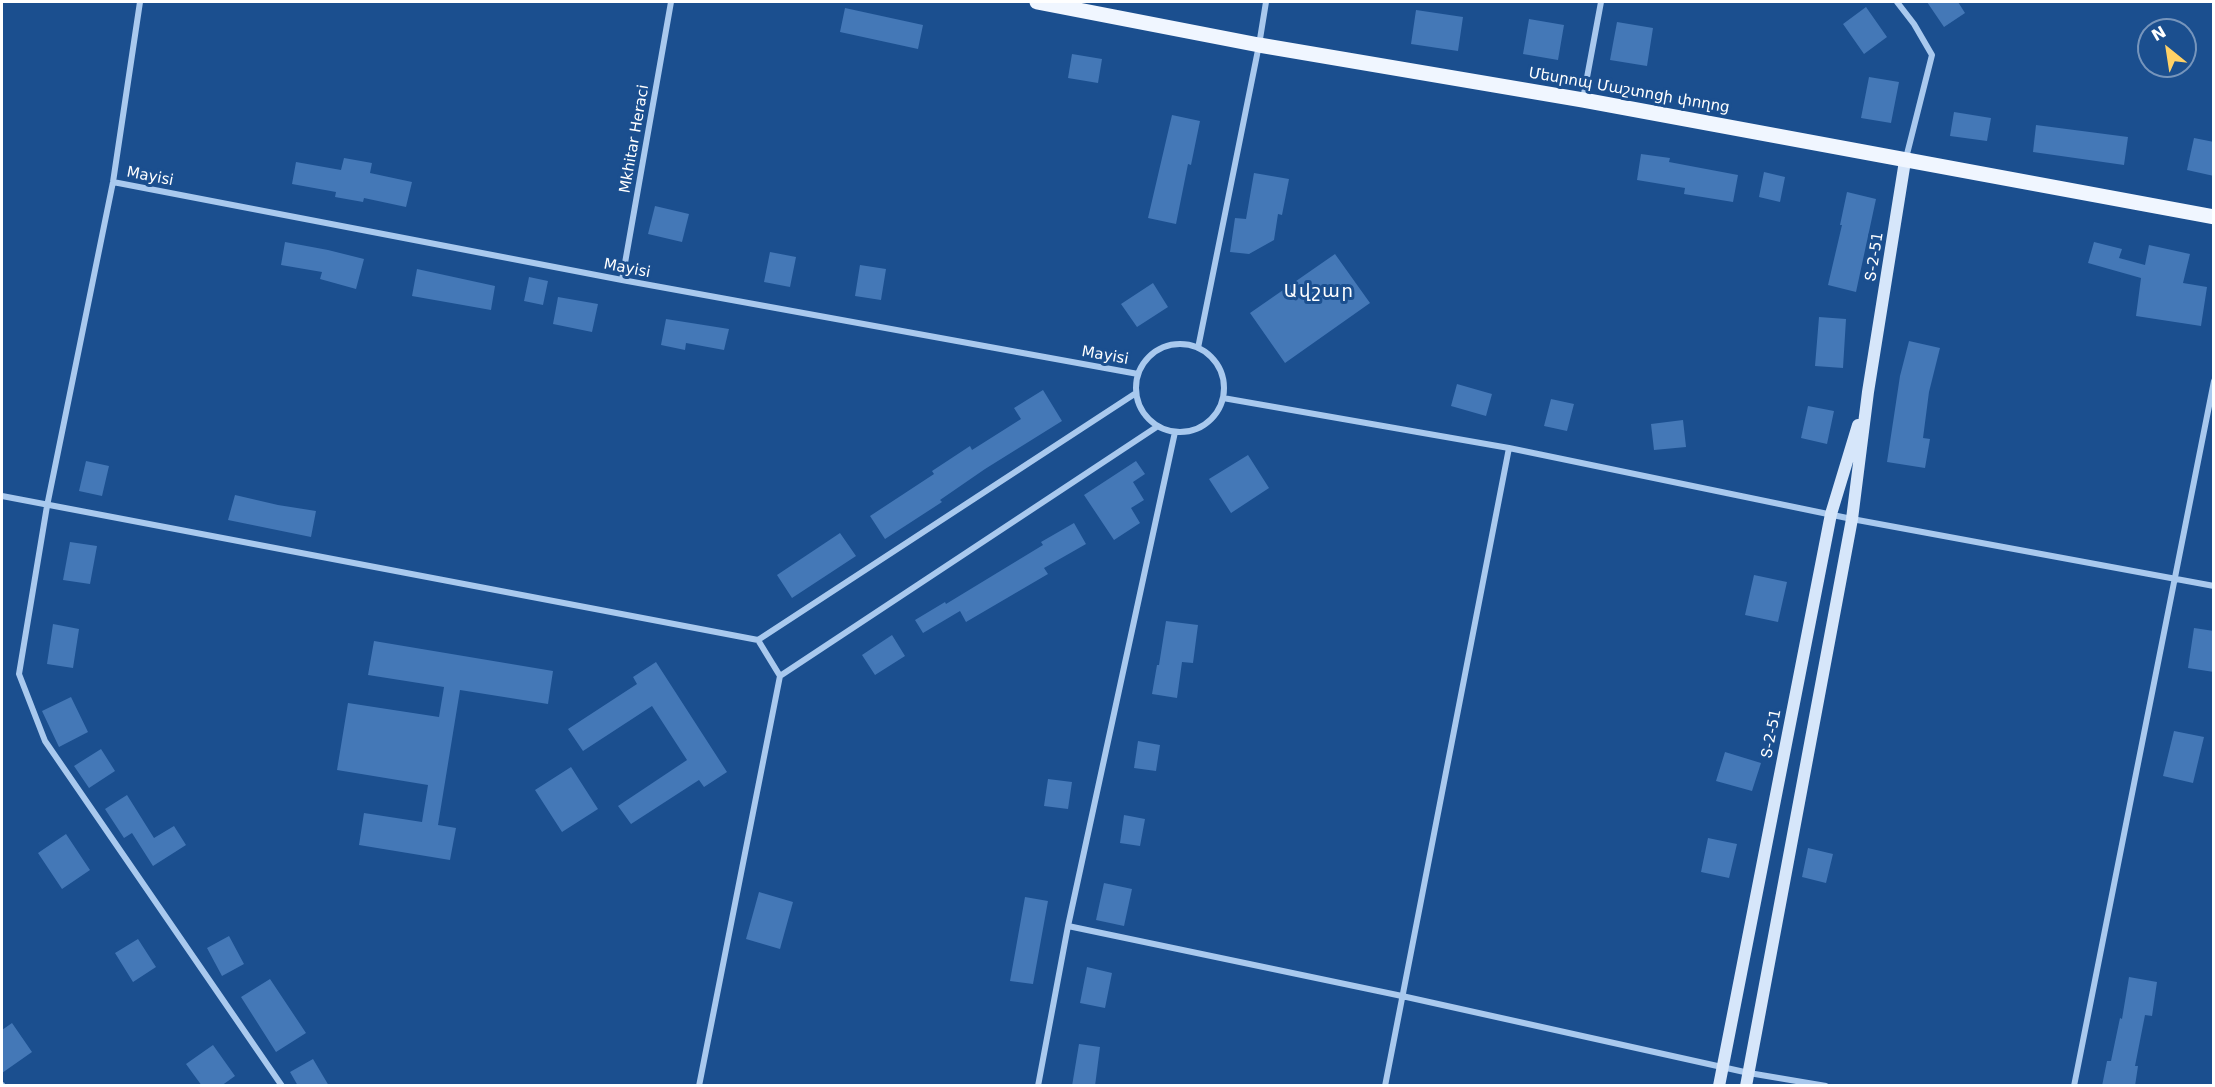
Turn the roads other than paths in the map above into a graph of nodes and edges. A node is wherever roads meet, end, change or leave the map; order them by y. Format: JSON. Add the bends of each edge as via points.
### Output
{"nodes":[{"id":1,"x":140,"y":2,"type":"edge"},
{"id":2,"x":671,"y":2,"type":"edge"},
{"id":3,"x":1037,"y":2,"type":"edge"},
{"id":4,"x":1266,"y":2,"type":"edge"},
{"id":5,"x":1601,"y":2,"type":"edge"},
{"id":6,"x":1898,"y":2,"type":"edge"},
{"id":7,"x":1259,"y":45,"type":"junction"},
{"id":8,"x":1583,"y":100,"type":"junction"},
{"id":9,"x":1905,"y":161,"type":"junction"},
{"id":10,"x":112,"y":182,"type":"junction"},
{"id":11,"x":2214,"y":217,"type":"edge"},
{"id":12,"x":622,"y":280,"type":"junction"},
{"id":13,"x":1198,"y":348,"type":"junction"},
{"id":14,"x":1138,"y":374,"type":"junction"},
{"id":15,"x":2214,"y":381,"type":"edge"},
{"id":16,"x":1868,"y":392,"type":"junction"},
{"id":17,"x":1136,"y":393,"type":"junction"},
{"id":18,"x":1223,"y":398,"type":"junction"},
{"id":19,"x":1158,"y":426,"type":"junction"},
{"id":20,"x":1175,"y":432,"type":"junction"},
{"id":21,"x":1509,"y":447,"type":"junction"},
{"id":22,"x":2,"y":496,"type":"edge"},
{"id":23,"x":47,"y":506,"type":"junction"},
{"id":24,"x":1831,"y":514,"type":"junction"},
{"id":25,"x":1852,"y":519,"type":"junction"},
{"id":26,"x":2176,"y":577,"type":"junction"},
{"id":27,"x":2214,"y":586,"type":"edge"},
{"id":28,"x":758,"y":640,"type":"junction"},
{"id":29,"x":780,"y":676,"type":"junction"},
{"id":30,"x":1068,"y":926,"type":"junction"},
{"id":31,"x":1402,"y":996,"type":"junction"},
{"id":32,"x":1722,"y":1067,"type":"junction"},
{"id":33,"x":1749,"y":1072,"type":"junction"},
{"id":34,"x":282,"y":1086,"type":"edge"},
{"id":35,"x":699,"y":1086,"type":"edge"},
{"id":36,"x":1038,"y":1086,"type":"edge"},
{"id":37,"x":1385,"y":1086,"type":"edge"},
{"id":38,"x":1719,"y":1086,"type":"edge"},
{"id":39,"x":1746,"y":1086,"type":"edge"},
{"id":40,"x":1826,"y":1086,"type":"edge"},
{"id":41,"x":2074,"y":1086,"type":"edge"}],
"edges":[{"from":1,"to":10,"type":"street"},
{"from":2,"to":12,"type":"street","name":"Mkhitar Heraci"},
{"from":3,"to":7,"type":"main road","name":"Մեսրոպ Մաշտոցի փողոց"},
{"from":4,"to":7,"type":"street"},
{"from":5,"to":8,"type":"street"},
{"from":6,"to":9,"type":"street","via":[[1932,56]]},
{"from":7,"to":8,"type":"main road","name":"Մեսրոպ Մաշտոցի փողոց"},
{"from":7,"to":13,"type":"street"},
{"from":8,"to":9,"type":"main road","name":"Մեսրոպ Մաշտոցի փողոց"},
{"from":9,"to":11,"type":"main road","name":"Մեսրոպ Մաշտոցի փողոց"},
{"from":9,"to":16,"type":"street","name":"Տ-2-51","number":"Տ-2-51"},
{"from":10,"to":12,"type":"street","name":"Mayisi"},
{"from":10,"to":23,"type":"street"},
{"from":12,"to":14,"type":"street","name":"Mayisi"},
{"from":13,"to":14,"type":"street","via":[[1169,345],[1150,356]]},
{"from":13,"to":18,"type":"street","via":[[1220,368]]},
{"from":14,"to":17,"type":"street"},
{"from":15,"to":26,"type":"street"},
{"from":16,"to":24,"type":"street","name":"Տ-2-51","number":"Տ-2-51"},
{"from":16,"to":25,"type":"street","name":"Տ-2-51","number":"Տ-2-51"},
{"from":17,"to":19,"type":"street","via":[[1147,418]]},
{"from":17,"to":28,"type":"street"},
{"from":18,"to":20,"type":"street","via":[[1200,427]]},
{"from":18,"to":21,"type":"street"},
{"from":19,"to":20,"type":"street"},
{"from":19,"to":29,"type":"street"},
{"from":20,"to":30,"type":"street"},
{"from":21,"to":24,"type":"street"},
{"from":21,"to":31,"type":"street"},
{"from":22,"to":23,"type":"street"},
{"from":23,"to":28,"type":"street"},
{"from":23,"to":34,"type":"street","via":[[19,674],[45,741]]},
{"from":24,"to":25,"type":"street"},
{"from":24,"to":32,"type":"street","name":"Տ-2-51","number":"Տ-2-51"},
{"from":25,"to":26,"type":"street"},
{"from":25,"to":33,"type":"street","name":"Տ-2-51","number":"Տ-2-51"},
{"from":26,"to":27,"type":"street"},
{"from":26,"to":41,"type":"street"},
{"from":28,"to":29,"type":"street"},
{"from":29,"to":35,"type":"street"},
{"from":30,"to":31,"type":"street"},
{"from":30,"to":36,"type":"street"},
{"from":31,"to":32,"type":"street"},
{"from":31,"to":37,"type":"street"},
{"from":32,"to":33,"type":"street"},
{"from":32,"to":38,"type":"street","name":"Տ-2-51","number":"Տ-2-51"},
{"from":33,"to":39,"type":"street","name":"Տ-2-51","number":"Տ-2-51"},
{"from":33,"to":40,"type":"street"}]}
